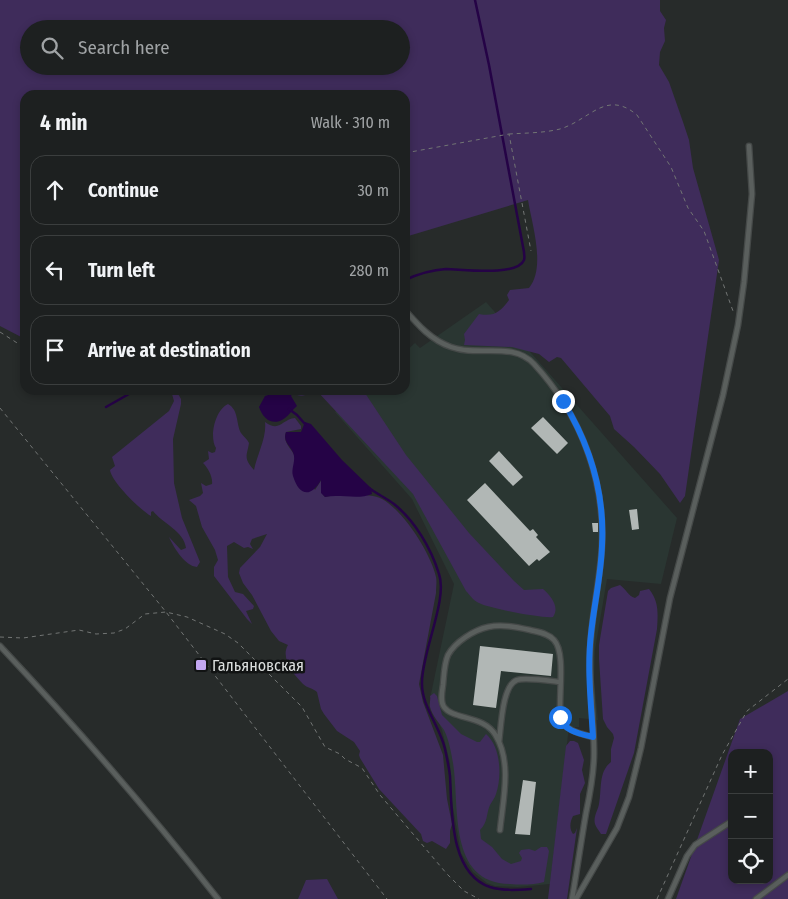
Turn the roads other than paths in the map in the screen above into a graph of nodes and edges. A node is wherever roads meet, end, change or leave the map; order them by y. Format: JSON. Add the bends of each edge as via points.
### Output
{"nodes":[{"id":1,"x":749,"y":146,"type":"dead end"},
{"id":2,"x":410,"y":315,"type":"edge"},
{"id":3,"x":0,"y":646,"type":"edge"},
{"id":4,"x":560,"y":682,"type":"junction"},
{"id":5,"x":593,"y":737,"type":"junction"},
{"id":6,"x":500,"y":742,"type":"junction"},
{"id":7,"x":728,"y":824,"type":"edge"},
{"id":8,"x":500,"y":830,"type":"dead end"},
{"id":9,"x":788,"y":876,"type":"edge"},
{"id":10,"x":218,"y":899,"type":"edge"},
{"id":11,"x":572,"y":899,"type":"edge"},
{"id":12,"x":576,"y":899,"type":"edge"},
{"id":13,"x":668,"y":899,"type":"edge"},
{"id":14,"x":756,"y":899,"type":"edge"}],
"edges":[{"from":1,"to":12,"type":"lane","via":[[752,194],[738,324],[723,395],[670,598],[632,787],[617,828]]},
{"from":2,"to":5,"type":"lane","via":[[429,336],[447,346],[513,352],[527,358],[563,401],[583,439],[597,482],[602,512],[601,561],[591,634]]},
{"from":3,"to":10,"type":"lane","via":[[150,815]]},
{"from":4,"to":5,"type":"lane","via":[[561,722],[565,727]]},
{"from":4,"to":6,"type":"lane","via":[[519,679],[511,683],[506,694]]},
{"from":4,"to":6,"type":"lane","via":[[560,651],[554,640],[542,633],[504,626],[488,627],[453,647],[446,662],[443,706],[452,713],[476,719],[488,726]]},
{"from":5,"to":11,"type":"lane","via":[[592,781]]},
{"from":6,"to":8,"type":"lane","via":[[505,763]]},
{"from":7,"to":13,"type":"lane","via":[[695,845]]},
{"from":9,"to":14,"type":"lane"}]}
